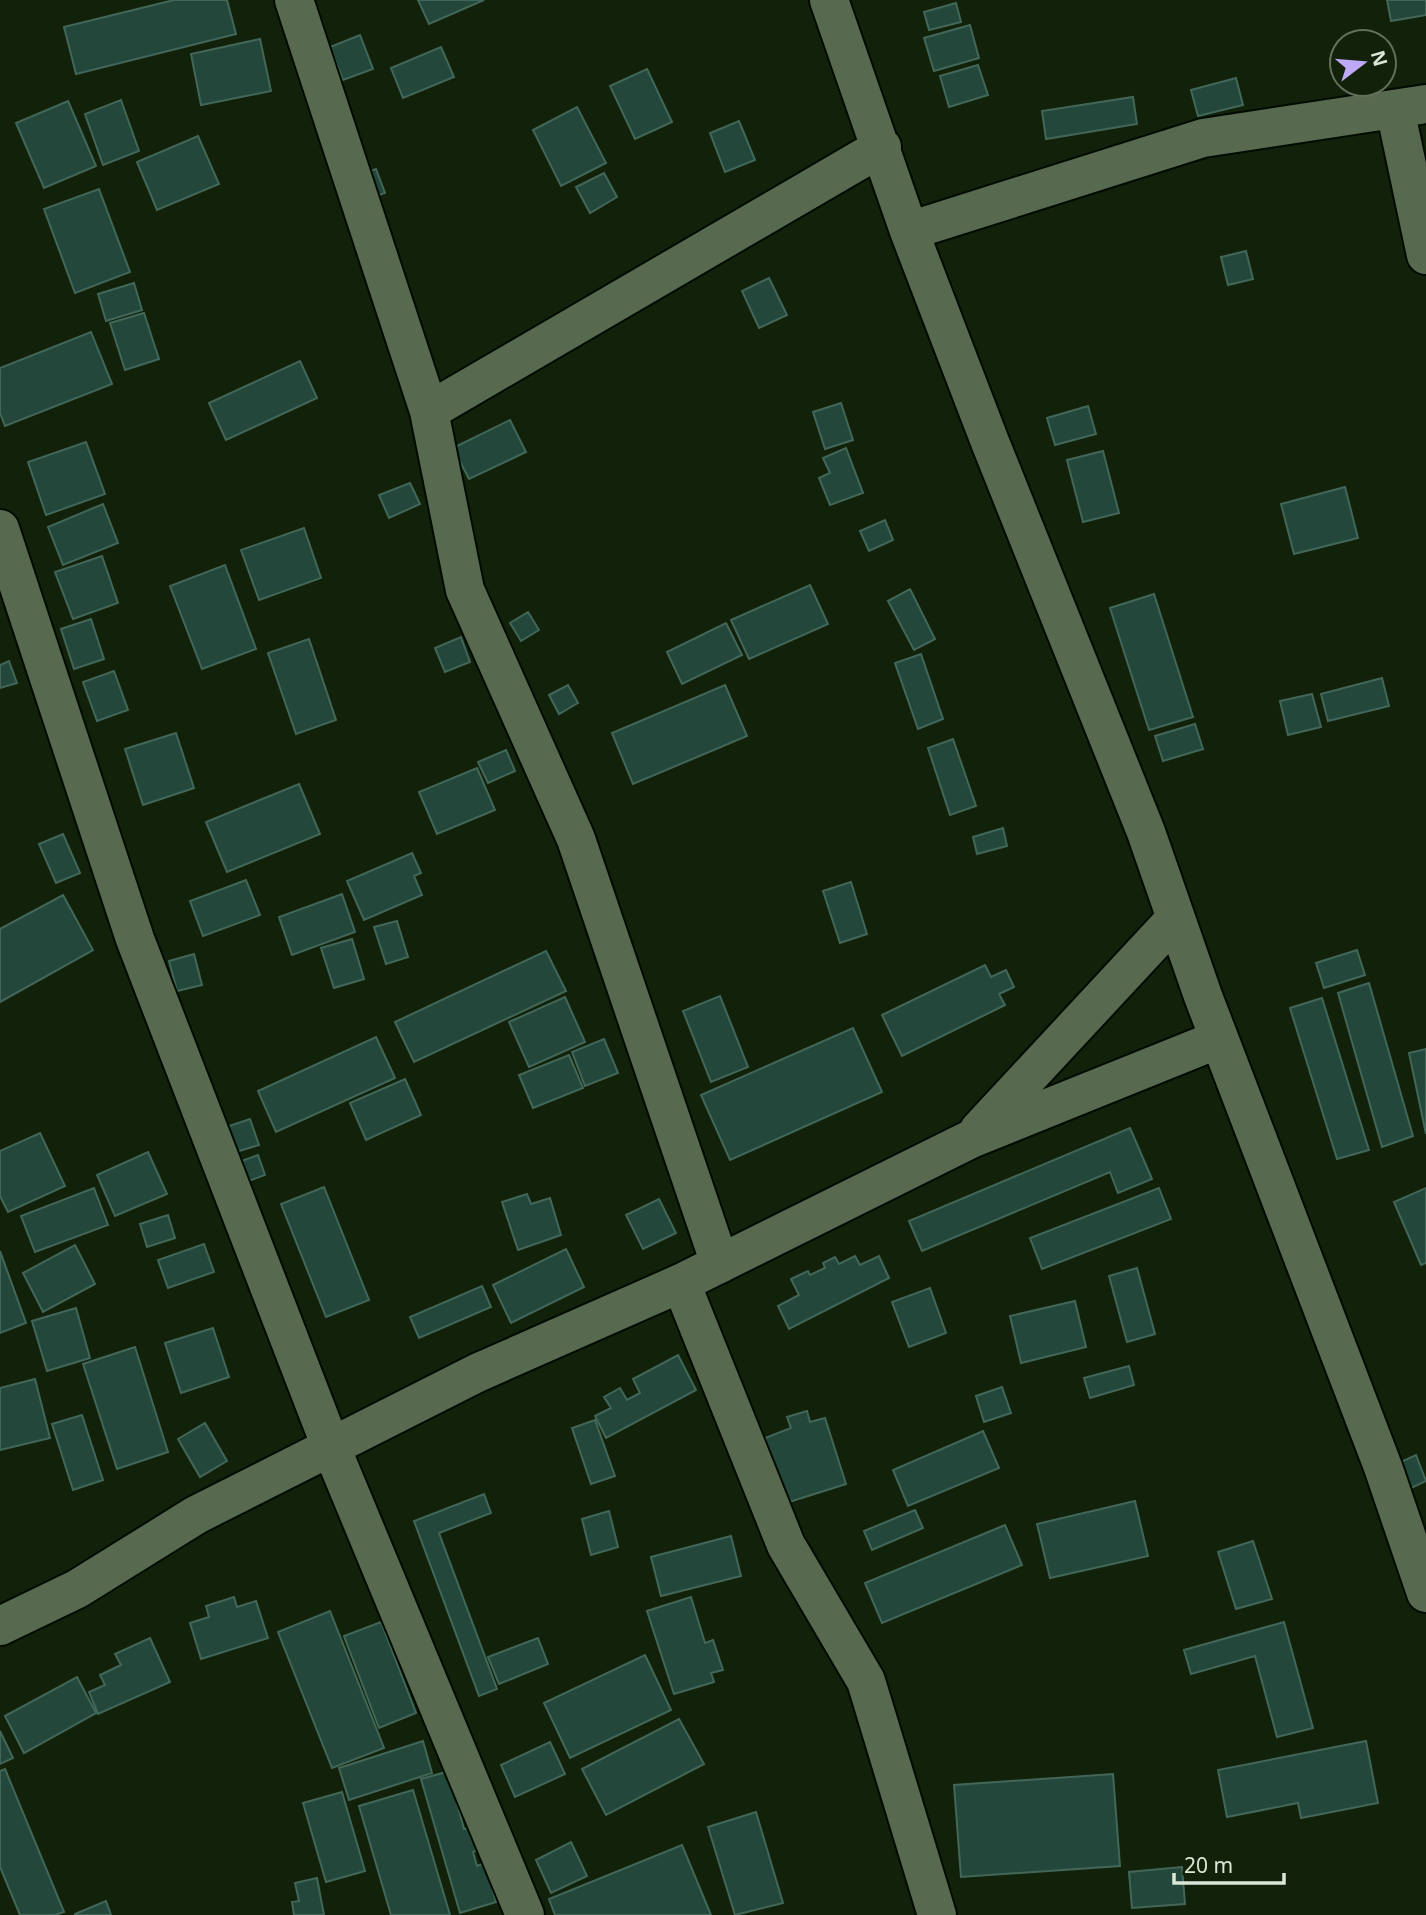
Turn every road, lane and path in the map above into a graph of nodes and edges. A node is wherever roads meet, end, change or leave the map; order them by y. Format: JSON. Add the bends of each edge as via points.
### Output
{"nodes":[{"id":1,"x":294,"y":0,"type":"edge"},
{"id":2,"x":829,"y":0,"type":"edge"},
{"id":3,"x":1411,"y":106,"type":"edge"},
{"id":4,"x":882,"y":146,"type":"junction"},
{"id":5,"x":909,"y":231,"type":"junction"},
{"id":6,"x":1426,"y":254,"type":"edge"},
{"id":7,"x":429,"y":411,"type":"junction"},
{"id":8,"x":0,"y":529,"type":"edge"},
{"id":9,"x":1176,"y":918,"type":"junction"},
{"id":10,"x":1219,"y":1039,"type":"junction"},
{"id":11,"x":971,"y":1139,"type":"junction"},
{"id":12,"x":720,"y":1264,"type":"junction"},
{"id":13,"x":681,"y":1283,"type":"junction"},
{"id":14,"x":331,"y":1447,"type":"junction"},
{"id":15,"x":1426,"y":1594,"type":"edge"},
{"id":16,"x":0,"y":1626,"type":"edge"},
{"id":17,"x":525,"y":1915,"type":"edge"},
{"id":18,"x":937,"y":1915,"type":"edge"}],
"edges":[{"from":1,"to":7,"type":"street"},
{"from":2,"to":4,"type":"street"},
{"from":3,"to":5,"type":"street","via":[[1203,138]]},
{"from":3,"to":6,"type":"street"},
{"from":4,"to":5,"type":"street"},
{"from":4,"to":7,"type":"street"},
{"from":5,"to":9,"type":"street"},
{"from":7,"to":12,"type":"street","via":[[465,590],[576,839]]},
{"from":8,"to":14,"type":"street","via":[[135,939]]},
{"from":9,"to":10,"type":"street"},
{"from":9,"to":11,"type":"street"},
{"from":10,"to":11,"type":"street"},
{"from":10,"to":15,"type":"street"},
{"from":11,"to":12,"type":"street"},
{"from":12,"to":13,"type":"street"},
{"from":13,"to":14,"type":"street","via":[[477,1373]]},
{"from":13,"to":18,"type":"street","via":[[786,1545],[866,1681]]},
{"from":14,"to":16,"type":"street","via":[[196,1515],[77,1589]]},
{"from":14,"to":17,"type":"street"}]}
